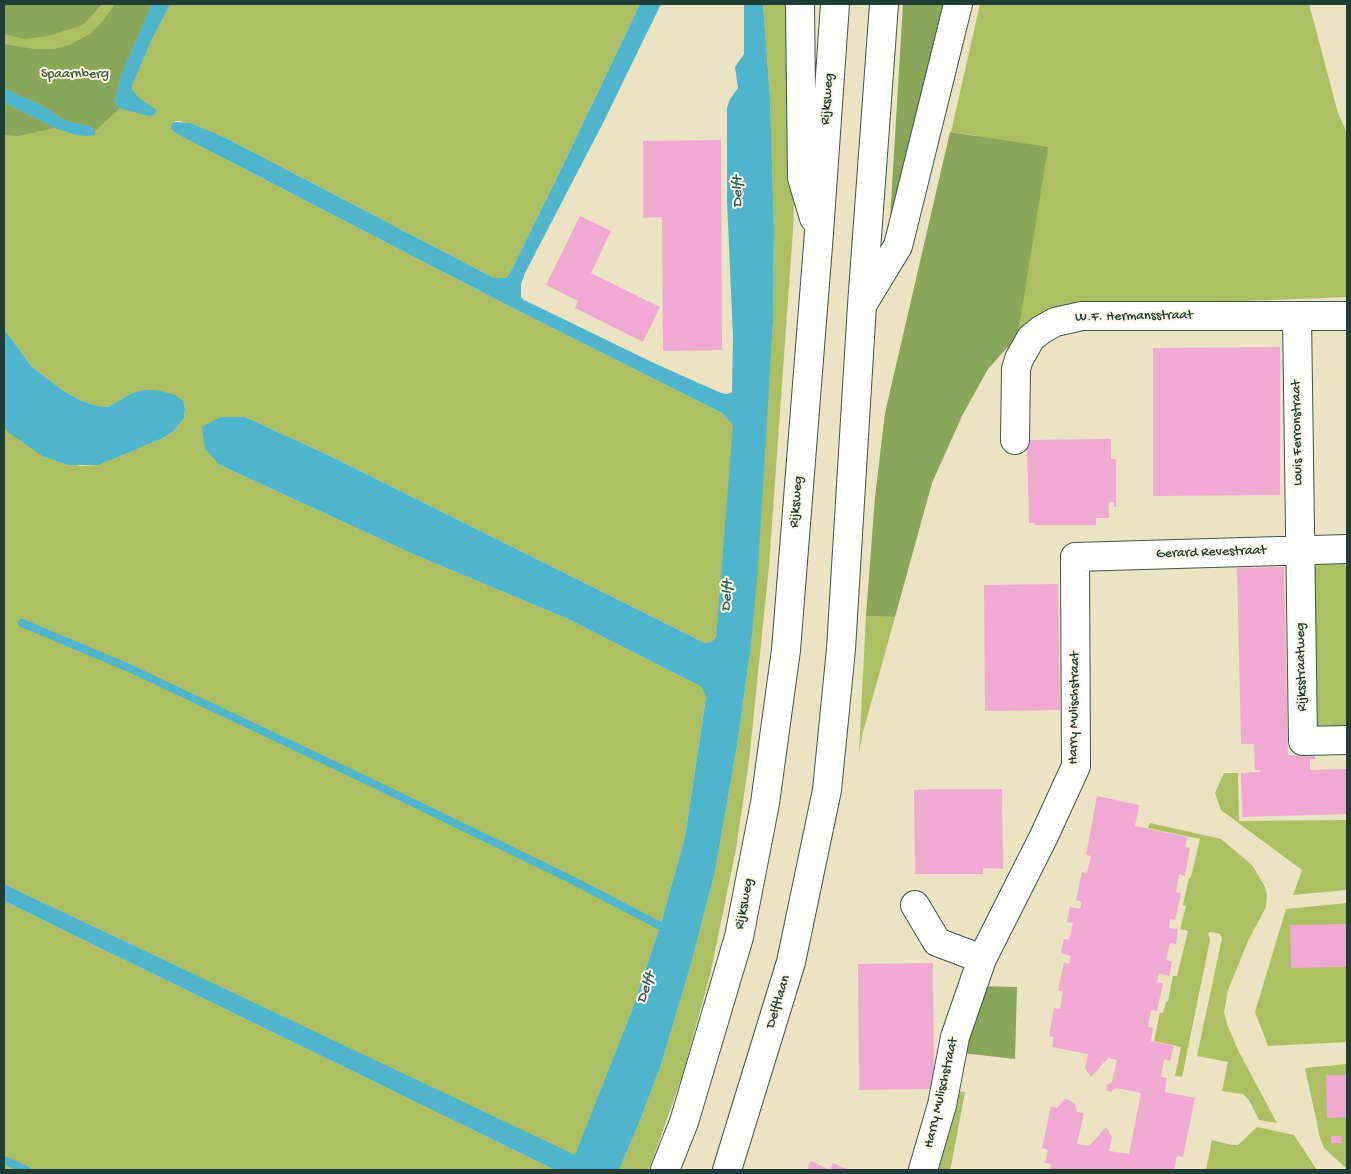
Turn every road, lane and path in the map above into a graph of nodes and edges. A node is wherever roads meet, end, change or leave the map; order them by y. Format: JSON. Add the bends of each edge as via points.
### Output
{"nodes":[{"id":1,"x":800,"y":4,"type":"edge"},
{"id":2,"x":835,"y":4,"type":"edge"},
{"id":3,"x":884,"y":4,"type":"edge"},
{"id":4,"x":958,"y":4,"type":"edge"},
{"id":5,"x":819,"y":233,"type":"junction"},
{"id":6,"x":862,"y":305,"type":"junction"},
{"id":7,"x":1296,"y":316,"type":"junction"},
{"id":8,"x":1347,"y":316,"type":"edge"},
{"id":9,"x":1015,"y":440,"type":"dead end"},
{"id":10,"x":1300,"y":550,"type":"junction"},
{"id":11,"x":1347,"y":550,"type":"edge"},
{"id":12,"x":1075,"y":557,"type":"joint"},
{"id":13,"x":1347,"y":740,"type":"edge"},
{"id":14,"x":915,"y":904,"type":"dead end"},
{"id":15,"x":982,"y":959,"type":"junction"},
{"id":16,"x":665,"y":1170,"type":"edge"},
{"id":17,"x":728,"y":1170,"type":"edge"},
{"id":18,"x":923,"y":1170,"type":"edge"}],
"edges":[{"from":1,"to":5,"type":"main road","via":[[802,178]]},
{"from":2,"to":5,"type":"main road","name":"Rijksweg"},
{"from":3,"to":6,"type":"main road"},
{"from":4,"to":6,"type":"main road","via":[[898,246]]},
{"from":5,"to":16,"type":"main road","name":"Rijksweg","via":[[786,650],[765,803],[739,937],[684,1122]]},
{"from":6,"to":17,"type":"main road","name":"Delftlaan","via":[[841,649],[827,790],[791,962]]},
{"from":7,"to":8,"type":"main road","name":"W.F. Hermansstraat"},
{"from":7,"to":9,"type":"main road","name":"W.F. Hermansstraat","via":[[1082,316],[1055,322],[1031,338],[1019,358]]},
{"from":7,"to":10,"type":"main road","name":"Louis Ferronstraat"},
{"from":10,"to":11,"type":"main road","name":"Gerard Revestraat"},
{"from":10,"to":12,"type":"main road","name":"Gerard Revestraat"},
{"from":10,"to":13,"type":"main road","name":"Rijksstraatweg","via":[[1303,741]]},
{"from":12,"to":15,"type":"main road","name":"Harry Mulischstraat","via":[[1076,766]]},
{"from":14,"to":15,"type":"main road","via":[[938,942]]},
{"from":15,"to":18,"type":"main road","name":"Harry Mulischstraat","via":[[955,1037],[942,1105]]}]}
